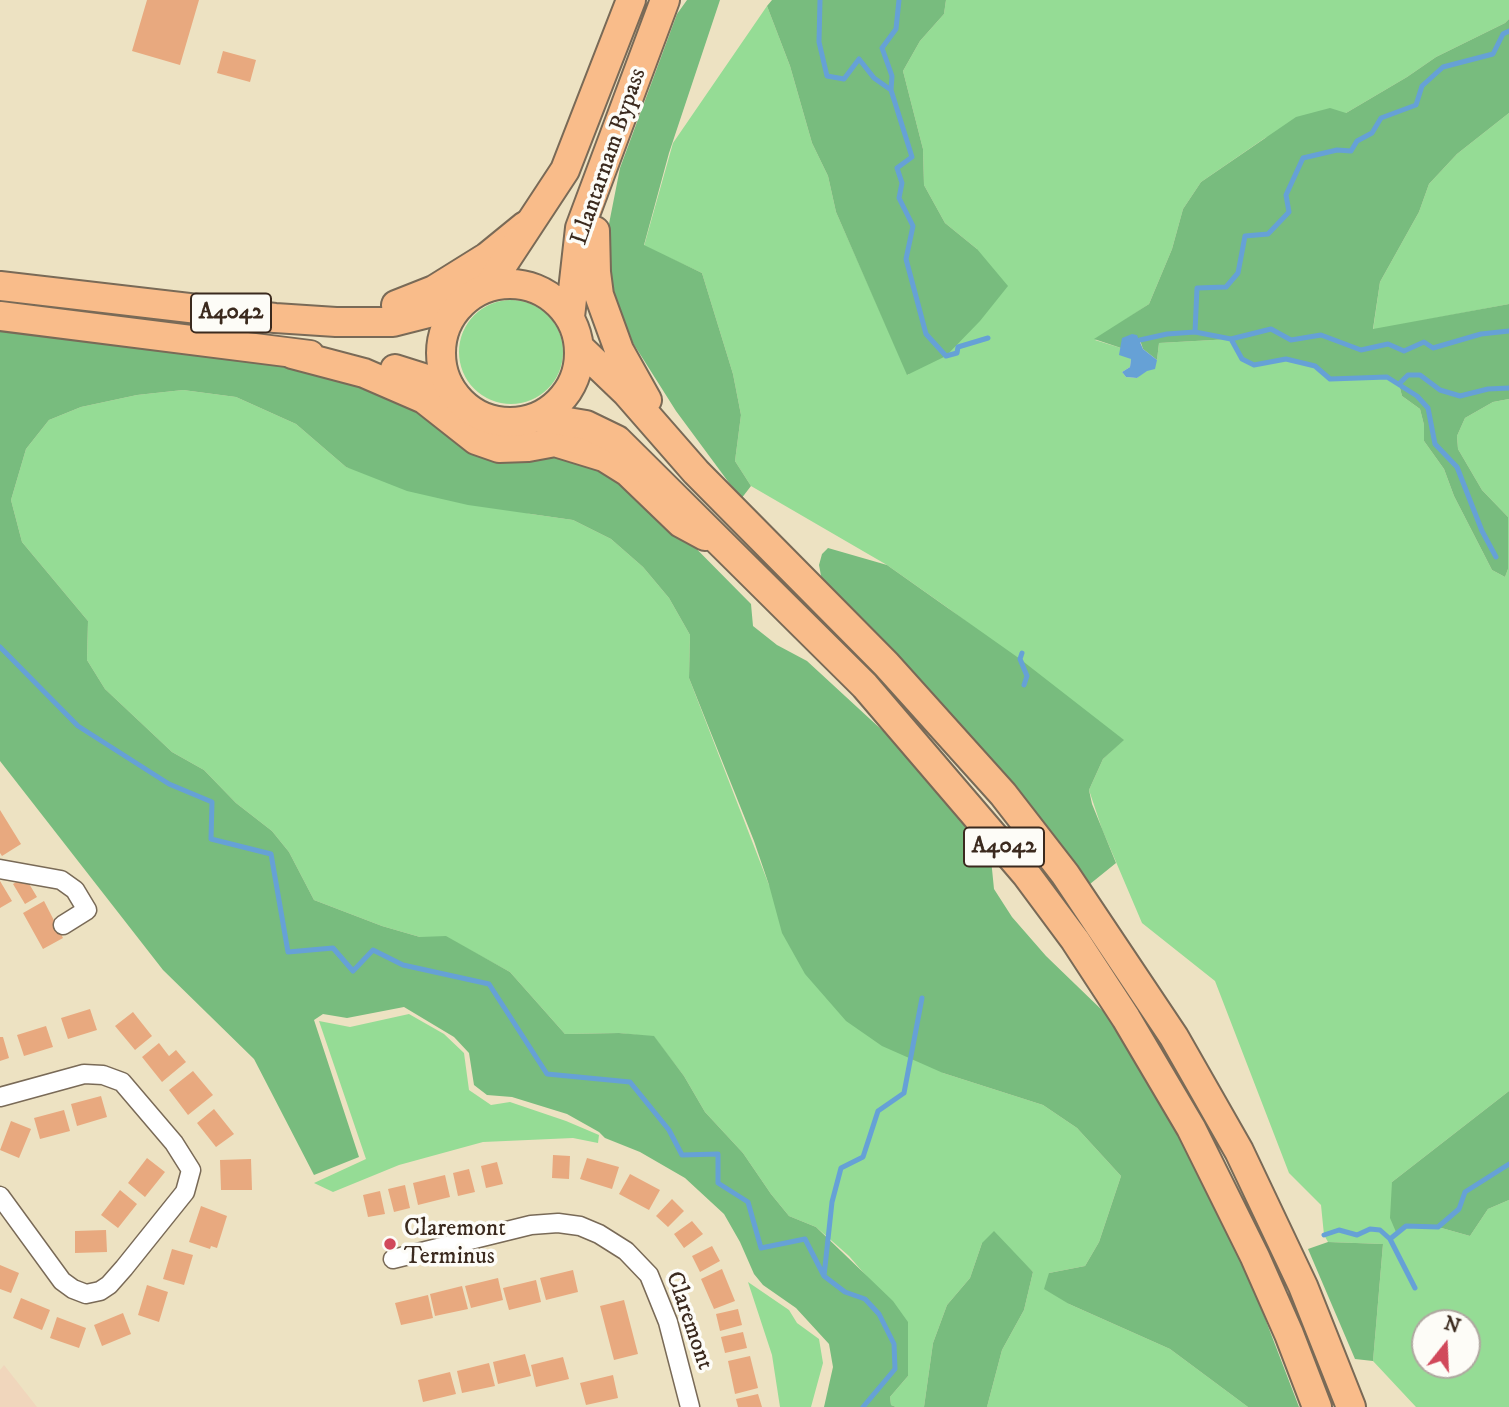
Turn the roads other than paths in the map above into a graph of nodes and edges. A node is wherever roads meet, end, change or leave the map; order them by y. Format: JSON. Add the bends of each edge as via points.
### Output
{"nodes":[{"id":1,"x":631,"y":0,"type":"edge"},
{"id":2,"x":665,"y":0,"type":"edge"},
{"id":3,"x":600,"y":172,"type":"junction"},
{"id":4,"x":533,"y":220,"type":"junction"},
{"id":5,"x":0,"y":286,"type":"edge"},
{"id":6,"x":488,"y":287,"type":"junction"},
{"id":7,"x":460,"y":304,"type":"junction"},
{"id":8,"x":0,"y":316,"type":"edge"},
{"id":9,"x":570,"y":317,"type":"junction"},
{"id":10,"x":336,"y":322,"type":"junction"},
{"id":11,"x":580,"y":348,"type":"junction"},
{"id":12,"x":292,"y":354,"type":"junction"},
{"id":13,"x":449,"y":386,"type":"junction"},
{"id":14,"x":538,"y":418,"type":"junction"},
{"id":15,"x":673,"y":444,"type":"junction"},
{"id":16,"x":723,"y":546,"type":"junction"},
{"id":17,"x":0,"y":869,"type":"edge"},
{"id":18,"x":63,"y":925,"type":"dead end"},
{"id":19,"x":0,"y":1097,"type":"edge"},
{"id":20,"x":0,"y":1196,"type":"edge"},
{"id":21,"x":393,"y":1259,"type":"dead end"},
{"id":22,"x":690,"y":1407,"type":"edge"},
{"id":23,"x":1317,"y":1407,"type":"edge"},
{"id":24,"x":1351,"y":1407,"type":"edge"}],
"edges":[{"from":1,"to":4,"type":"main road","name":"Llantarnam Bypass","via":[[565,170]]},
{"from":2,"to":3,"type":"main road","name":"Llantarnam Bypass","number":"A4042"},
{"from":3,"to":9,"type":"main road","name":"Llantarnam Bypass","number":"A4042","via":[[580,228]]},
{"from":3,"to":15,"type":"main road","number":"A4042","via":[[594,242],[600,295],[619,351]]},
{"from":4,"to":6,"type":"main road","name":"Llantarnam Bypass"},
{"from":4,"to":10,"type":"main road","via":[[487,257],[434,290]]},
{"from":5,"to":10,"type":"main road","number":"A4042"},
{"from":6,"to":7,"type":"main road"},
{"from":6,"to":9,"type":"main road","via":[[534,288],[554,299]]},
{"from":7,"to":10,"type":"main road","number":"A4042","via":[[393,322]]},
{"from":7,"to":13,"type":"main road","via":[[447,323],[441,344],[441,366]]},
{"from":8,"to":12,"type":"main road","number":"A4042"},
{"from":9,"to":11,"type":"main road"},
{"from":11,"to":14,"type":"main road","via":[[579,369],[570,389]]},
{"from":11,"to":15,"type":"main road","number":"A4042"},
{"from":12,"to":13,"type":"main road","number":"A4042","via":[[362,359]]},
{"from":12,"to":16,"type":"main road","via":[[364,373],[424,399],[476,440],[499,448],[555,442],[604,457],[628,472],[681,523]]},
{"from":13,"to":14,"type":"main road","via":[[461,403],[478,415],[518,423]]},
{"from":14,"to":16,"type":"main road","number":"A4042","via":[[586,425],[617,440]]},
{"from":15,"to":24,"type":"main road","number":"A4042","via":[[886,664],[1003,794],[1065,874],[1174,1037],[1240,1151],[1303,1286]]},
{"from":16,"to":23,"type":"main road","number":"A4042","via":[[899,724],[1026,874],[1075,940],[1191,1128],[1255,1257]]},
{"from":17,"to":18,"type":"street","via":[[61,880],[75,890],[87,910]]},
{"from":19,"to":20,"type":"street","via":[[85,1074],[122,1082],[191,1170],[185,1192],[124,1268],[109,1285],[86,1294],[62,1281]]},
{"from":21,"to":22,"type":"street","name":"Claremont","via":[[531,1225],[558,1223],[599,1234],[626,1251],[649,1275],[668,1322]]}]}
